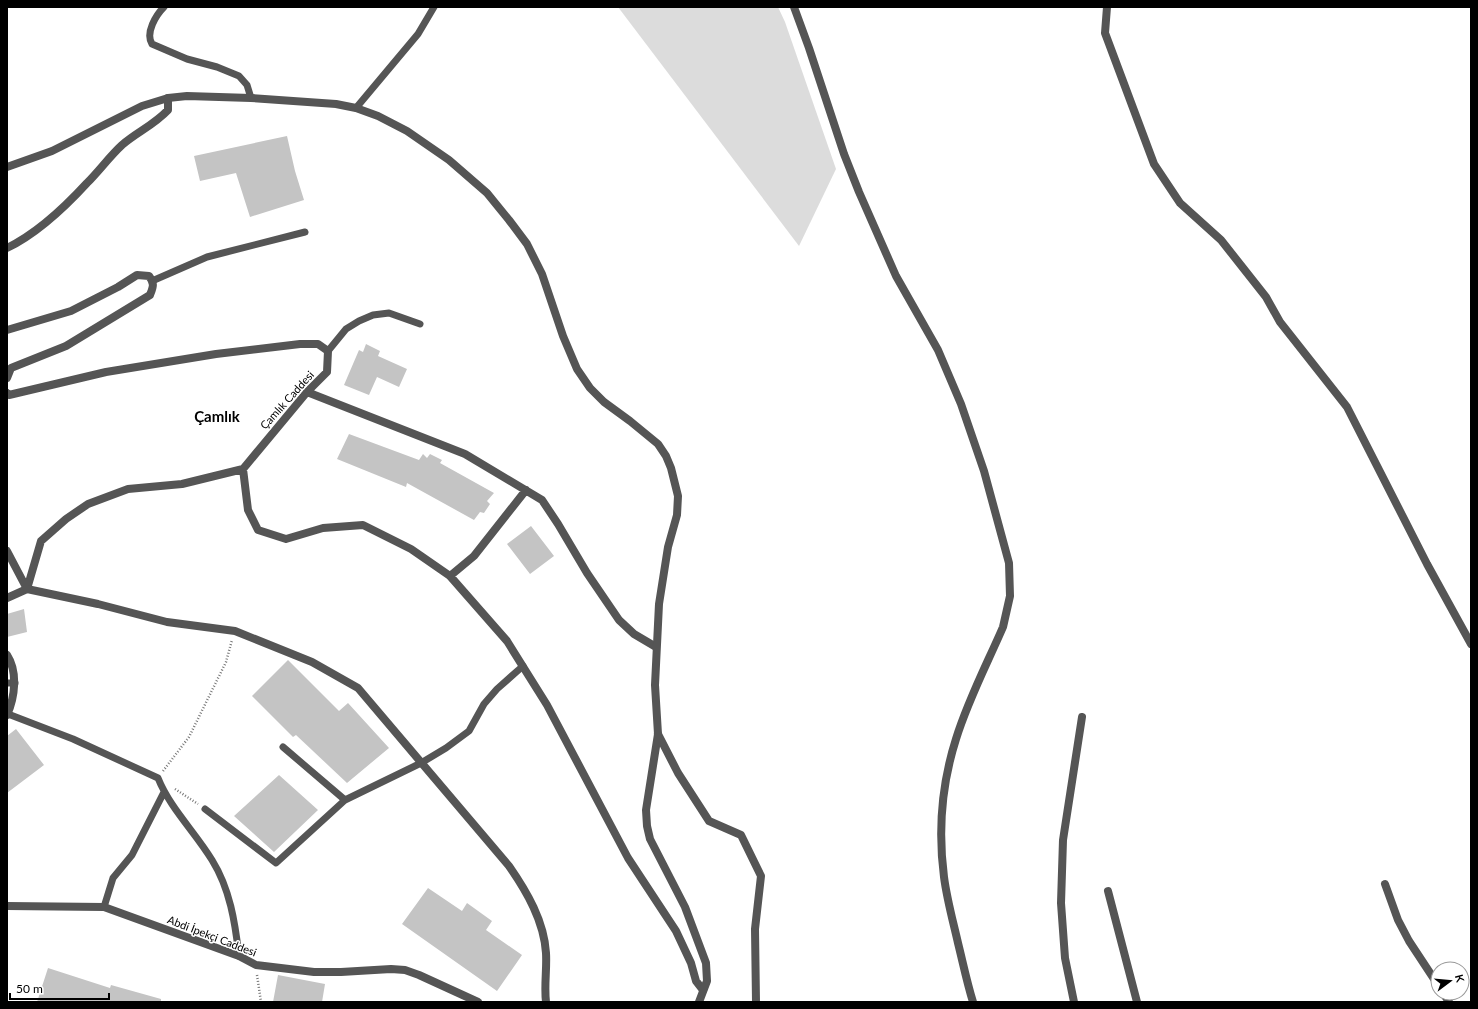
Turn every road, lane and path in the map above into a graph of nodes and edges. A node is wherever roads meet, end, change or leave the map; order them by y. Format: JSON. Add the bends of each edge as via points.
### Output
{"nodes":[{"id":1,"x":164,"y":7,"type":"edge"},
{"id":2,"x":434,"y":7,"type":"edge"},
{"id":3,"x":794,"y":7,"type":"edge"},
{"id":4,"x":1107,"y":7,"type":"edge"},
{"id":5,"x":168,"y":98,"type":"junction"},
{"id":6,"x":251,"y":98,"type":"junction"},
{"id":7,"x":356,"y":108,"type":"junction"},
{"id":8,"x":7,"y":167,"type":"edge"},
{"id":9,"x":305,"y":232,"type":"dead end"},
{"id":10,"x":7,"y":248,"type":"edge"},
{"id":11,"x":152,"y":281,"type":"junction"},
{"id":12,"x":420,"y":324,"type":"dead end"},
{"id":13,"x":7,"y":330,"type":"edge"},
{"id":14,"x":328,"y":351,"type":"junction"},
{"id":15,"x":7,"y":378,"type":"edge"},
{"id":16,"x":307,"y":392,"type":"junction"},
{"id":17,"x":7,"y":393,"type":"edge"},
{"id":18,"x":243,"y":469,"type":"junction"},
{"id":19,"x":526,"y":490,"type":"junction"},
{"id":20,"x":7,"y":551,"type":"edge"},
{"id":21,"x":450,"y":576,"type":"junction"},
{"id":22,"x":27,"y":589,"type":"junction"},
{"id":23,"x":7,"y":598,"type":"edge"},
{"id":24,"x":234,"y":631,"type":"junction"},
{"id":25,"x":1471,"y":644,"type":"edge"},
{"id":26,"x":656,"y":647,"type":"junction"},
{"id":27,"x":7,"y":655,"type":"edge"},
{"id":28,"x":523,"y":666,"type":"junction"},
{"id":29,"x":11,"y":683,"type":"edge"},
{"id":30,"x":7,"y":714,"type":"edge"},
{"id":31,"x":1082,"y":717,"type":"dead end"},
{"id":32,"x":658,"y":734,"type":"junction"},
{"id":33,"x":283,"y":747,"type":"dead end"},
{"id":34,"x":421,"y":763,"type":"junction"},
{"id":35,"x":158,"y":778,"type":"junction"},
{"id":36,"x":164,"y":792,"type":"junction"},
{"id":37,"x":345,"y":800,"type":"junction"},
{"id":38,"x":205,"y":809,"type":"joint"},
{"id":39,"x":1385,"y":884,"type":"dead end"},
{"id":40,"x":1108,"y":891,"type":"dead end"},
{"id":41,"x":7,"y":906,"type":"edge"},
{"id":42,"x":104,"y":907,"type":"junction"},
{"id":43,"x":239,"y":956,"type":"junction"},
{"id":44,"x":256,"y":965,"type":"junction"},
{"id":45,"x":1430,"y":973,"type":"edge"},
{"id":46,"x":703,"y":990,"type":"junction"},
{"id":47,"x":261,"y":1002,"type":"edge"},
{"id":48,"x":478,"y":1002,"type":"edge"},
{"id":49,"x":546,"y":1002,"type":"edge"},
{"id":50,"x":699,"y":1002,"type":"edge"},
{"id":51,"x":756,"y":1002,"type":"edge"},
{"id":52,"x":973,"y":1002,"type":"edge"},
{"id":53,"x":1074,"y":1002,"type":"edge"},
{"id":54,"x":1137,"y":1002,"type":"edge"}],
"edges":[{"from":1,"to":6,"type":"lane","via":[[149,35],[152,44],[239,76],[247,85]]},
{"from":2,"to":7,"type":"lane","via":[[418,34]]},
{"from":3,"to":52,"type":"street","via":[[862,199],[896,276],[938,350],[961,404],[984,471],[1008,563],[1010,596],[1007,613],[956,740],[945,785],[942,817],[941,843],[949,907]]},
{"from":4,"to":25,"type":"street","via":[[1105,33],[1154,164],[1180,202],[1221,240],[1266,297],[1280,322],[1347,407]]},
{"from":5,"to":6,"type":"street"},
{"from":5,"to":8,"type":"street","via":[[142,106],[52,151]]},
{"from":5,"to":10,"type":"street","via":[[168,110],[159,120],[123,144],[54,214],[21,241]]},
{"from":6,"to":7,"type":"street","via":[[336,104]]},
{"from":7,"to":26,"type":"street","via":[[408,131],[449,160],[487,193],[527,244],[542,274],[577,369],[604,402],[653,440],[666,456],[678,496],[677,515],[668,547],[659,604]]},
{"from":9,"to":11,"type":"lane","via":[[207,257]]},
{"from":11,"to":13,"type":"street","via":[[149,276],[138,275],[71,311]]},
{"from":11,"to":15,"type":"street","via":[[154,286],[150,295],[66,346],[11,368]]},
{"from":12,"to":14,"type":"lane","via":[[389,313],[373,315],[352,325]]},
{"from":14,"to":16,"type":"street","name":"Çamlık Caddesi","via":[[327,372]]},
{"from":14,"to":17,"type":"street","via":[[318,344],[300,344],[216,354],[106,372],[9,395]]},
{"from":16,"to":18,"type":"street","name":"Çamlık Caddesi"},
{"from":16,"to":19,"type":"street","via":[[465,454]]},
{"from":18,"to":21,"type":"street","via":[[248,510],[258,530],[286,538],[323,528],[363,525],[411,549]]},
{"from":18,"to":22,"type":"street","via":[[182,484],[128,489],[88,504],[41,540]]},
{"from":19,"to":21,"type":"street","via":[[474,556]]},
{"from":19,"to":26,"type":"street","via":[[542,500],[619,620],[634,634]]},
{"from":20,"to":22,"type":"street"},
{"from":21,"to":28,"type":"street","via":[[507,641]]},
{"from":22,"to":23,"type":"street"},
{"from":22,"to":24,"type":"street","via":[[167,622]]},
{"from":24,"to":34,"type":"street","via":[[312,662],[358,688]]},
{"from":24,"to":35,"type":"path","via":[[226,662],[189,737]]},
{"from":26,"to":32,"type":"street"},
{"from":27,"to":29,"type":"street","via":[[12,663]]},
{"from":28,"to":34,"type":"lane","via":[[484,704],[469,731]]},
{"from":28,"to":46,"type":"street","via":[[547,705],[628,858],[676,931],[696,981]]},
{"from":29,"to":30,"type":"street"},
{"from":30,"to":35,"type":"lane","via":[[73,739]]},
{"from":31,"to":53,"type":"street","via":[[1063,840],[1061,903],[1065,958]]},
{"from":32,"to":46,"type":"street","via":[[647,795],[647,826],[650,839],[685,906],[704,953],[707,981]]},
{"from":32,"to":51,"type":"street","via":[[678,773],[708,821],[741,835],[761,876],[755,929]]},
{"from":33,"to":37,"type":"lane"},
{"from":34,"to":37,"type":"lane"},
{"from":34,"to":49,"type":"street","via":[[509,866],[531,903],[546,951]]},
{"from":35,"to":36,"type":"lane"},
{"from":35,"to":38,"type":"path"},
{"from":36,"to":42,"type":"lane","via":[[132,855],[113,878]]},
{"from":36,"to":43,"type":"lane","via":[[219,872],[232,911]]},
{"from":37,"to":38,"type":"lane","via":[[276,863]]},
{"from":39,"to":45,"type":"street","via":[[1398,920]]},
{"from":40,"to":54,"type":"street"},
{"from":41,"to":42,"type":"street","name":"Abdi İpekçi Caddesi"},
{"from":42,"to":43,"type":"street","name":"Abdi İpekçi Caddesi"},
{"from":43,"to":44,"type":"street","name":"Abdi İpekçi Caddesi"},
{"from":44,"to":47,"type":"path"},
{"from":44,"to":48,"type":"street","name":"Abdi İpekçi Caddesi","via":[[314,972],[404,970]]},
{"from":46,"to":50,"type":"street"}]}
